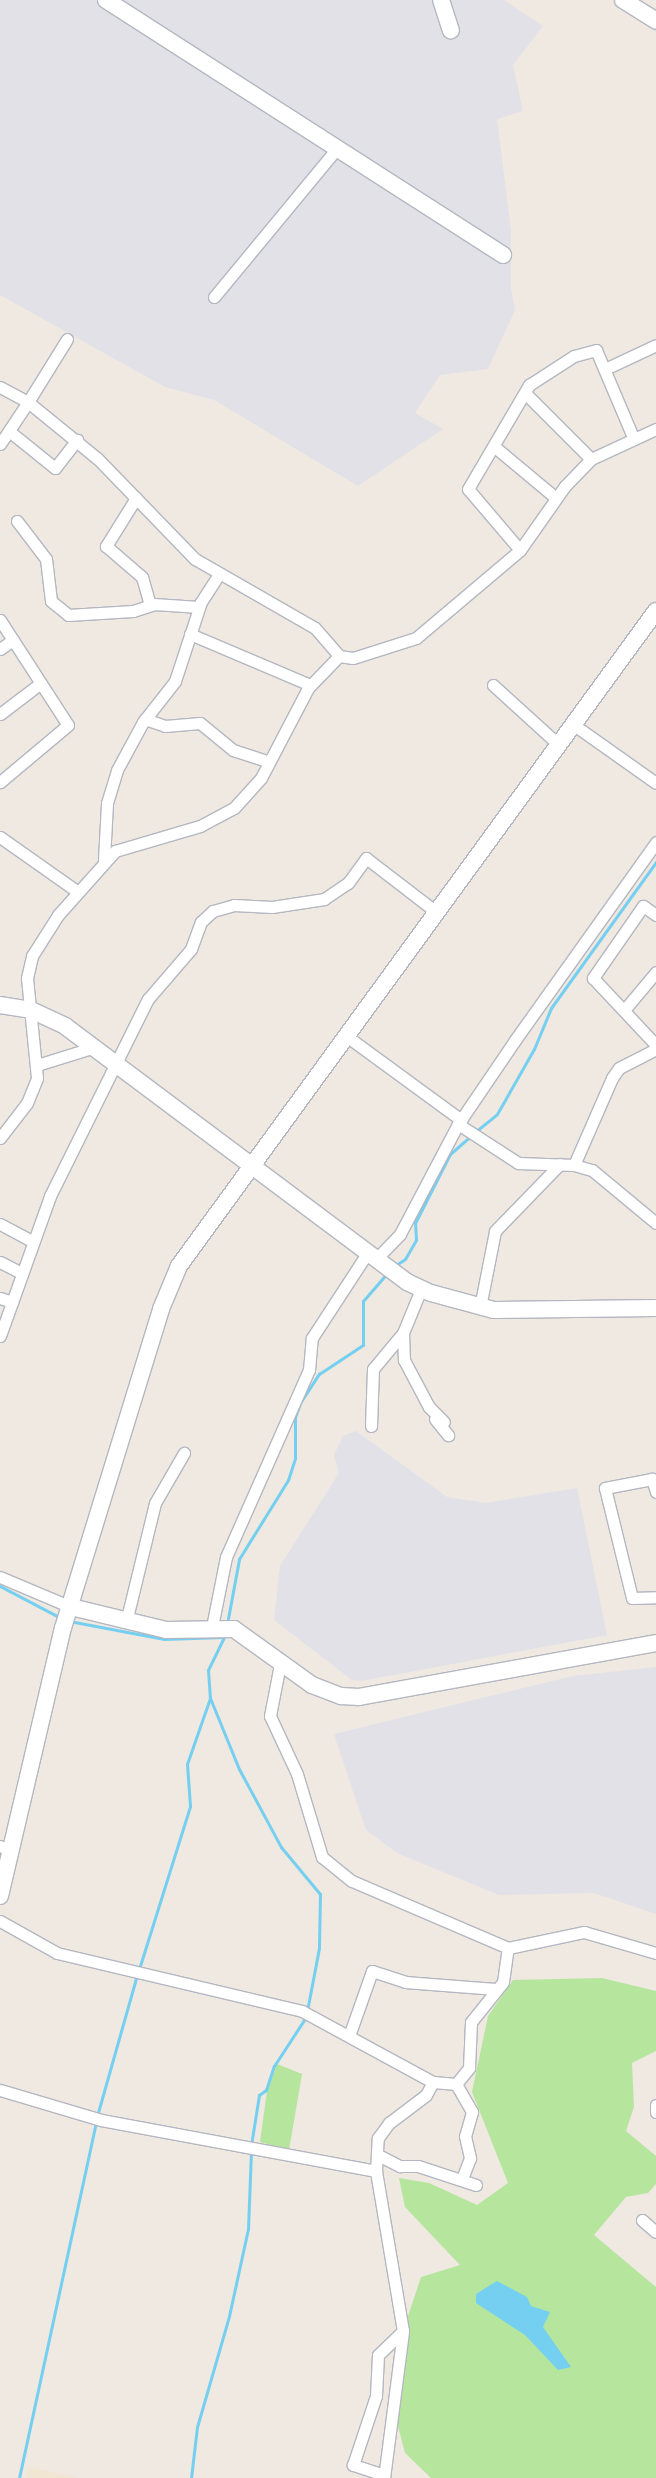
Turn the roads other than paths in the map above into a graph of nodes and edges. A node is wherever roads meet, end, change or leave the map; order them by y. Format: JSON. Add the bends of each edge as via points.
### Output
{"nodes":[{"id":1,"x":106,"y":0,"type":"edge"},
{"id":2,"x":441,"y":0,"type":"edge"},
{"id":3,"x":623,"y":0,"type":"edge"},
{"id":4,"x":656,"y":21,"type":"edge"},
{"id":5,"x":451,"y":30,"type":"dead end"},
{"id":6,"x":338,"y":147,"type":"junction"},
{"id":7,"x":503,"y":255,"type":"dead end"},
{"id":8,"x":214,"y":297,"type":"dead end"},
{"id":9,"x":67,"y":339,"type":"dead end"},
{"id":10,"x":655,"y":349,"type":"edge"},
{"id":11,"x":605,"y":370,"type":"junction"},
{"id":12,"x":0,"y":387,"type":"edge"},
{"id":13,"x":525,"y":393,"type":"junction"},
{"id":14,"x":28,"y":402,"type":"junction"},
{"id":15,"x":656,"y":429,"type":"edge"},
{"id":16,"x":9,"y":431,"type":"junction"},
{"id":17,"x":633,"y":437,"type":"junction"},
{"id":18,"x":77,"y":440,"type":"junction"},
{"id":19,"x":0,"y":444,"type":"edge"},
{"id":20,"x":496,"y":448,"type":"junction"},
{"id":21,"x":591,"y":459,"type":"junction"},
{"id":22,"x":136,"y":498,"type":"junction"},
{"id":23,"x":556,"y":498,"type":"junction"},
{"id":24,"x":17,"y":521,"type":"dead end"},
{"id":25,"x":520,"y":550,"type":"junction"},
{"id":26,"x":219,"y":574,"type":"junction"},
{"id":27,"x":150,"y":605,"type":"junction"},
{"id":28,"x":200,"y":607,"type":"junction"},
{"id":29,"x":656,"y":611,"type":"edge"},
{"id":30,"x":0,"y":620,"type":"edge"},
{"id":31,"x":190,"y":634,"type":"junction"},
{"id":32,"x":13,"y":640,"type":"junction"},
{"id":33,"x":0,"y":649,"type":"edge"},
{"id":34,"x":339,"y":656,"type":"junction"},
{"id":35,"x":41,"y":683,"type":"junction"},
{"id":36,"x":310,"y":685,"type":"junction"},
{"id":37,"x":493,"y":685,"type":"dead end"},
{"id":38,"x":0,"y":714,"type":"edge"},
{"id":39,"x":145,"y":719,"type":"junction"},
{"id":40,"x":574,"y":725,"type":"junction"},
{"id":41,"x":559,"y":745,"type":"junction"},
{"id":42,"x":269,"y":762,"type":"junction"},
{"id":43,"x":0,"y":782,"type":"edge"},
{"id":44,"x":656,"y":783,"type":"edge"},
{"id":45,"x":0,"y":836,"type":"edge"},
{"id":46,"x":656,"y":842,"type":"edge"},
{"id":47,"x":104,"y":858,"type":"junction"},
{"id":48,"x":75,"y":890,"type":"junction"},
{"id":49,"x":436,"y":912,"type":"junction"},
{"id":50,"x":656,"y":915,"type":"edge"},
{"id":51,"x":656,"y":972,"type":"edge"},
{"id":52,"x":0,"y":1004,"type":"edge"},
{"id":53,"x":31,"y":1010,"type":"junction"},
{"id":54,"x":625,"y":1010,"type":"junction"},
{"id":55,"x":345,"y":1035,"type":"junction"},
{"id":56,"x":656,"y":1047,"type":"edge"},
{"id":57,"x":92,"y":1048,"type":"junction"},
{"id":58,"x":114,"y":1065,"type":"junction"},
{"id":59,"x":37,"y":1066,"type":"junction"},
{"id":60,"x":460,"y":1122,"type":"junction"},
{"id":61,"x":0,"y":1138,"type":"edge"},
{"id":62,"x":560,"y":1164,"type":"junction"},
{"id":63,"x":250,"y":1165,"type":"junction"},
{"id":64,"x":574,"y":1165,"type":"junction"},
{"id":65,"x":652,"y":1209,"type":"edge"},
{"id":66,"x":656,"y":1223,"type":"edge"},
{"id":67,"x":0,"y":1224,"type":"edge"},
{"id":68,"x":34,"y":1242,"type":"junction"},
{"id":69,"x":0,"y":1262,"type":"edge"},
{"id":70,"x":381,"y":1262,"type":"junction"},
{"id":71,"x":22,"y":1273,"type":"junction"},
{"id":72,"x":421,"y":1289,"type":"junction"},
{"id":73,"x":0,"y":1298,"type":"edge"},
{"id":74,"x":12,"y":1302,"type":"junction"},
{"id":75,"x":480,"y":1307,"type":"junction"},
{"id":76,"x":656,"y":1308,"type":"edge"},
{"id":77,"x":403,"y":1333,"type":"junction"},
{"id":78,"x":0,"y":1336,"type":"edge"},
{"id":79,"x":430,"y":1406,"type":"junction"},
{"id":80,"x":444,"y":1422,"type":"dead end"},
{"id":81,"x":371,"y":1426,"type":"dead end"},
{"id":82,"x":448,"y":1436,"type":"dead end"},
{"id":83,"x":184,"y":1453,"type":"dead end"},
{"id":84,"x":656,"y":1492,"type":"edge"},
{"id":85,"x":0,"y":1577,"type":"edge"},
{"id":86,"x":656,"y":1597,"type":"edge"},
{"id":87,"x":68,"y":1616,"type":"junction"},
{"id":88,"x":126,"y":1622,"type":"junction"},
{"id":89,"x":223,"y":1628,"type":"junction"},
{"id":90,"x":656,"y":1643,"type":"edge"},
{"id":91,"x":280,"y":1664,"type":"junction"},
{"id":92,"x":5,"y":1848,"type":"edge"},
{"id":93,"x":0,"y":1896,"type":"edge"},
{"id":94,"x":0,"y":1921,"type":"edge"},
{"id":95,"x":508,"y":1948,"type":"junction"},
{"id":96,"x":656,"y":1953,"type":"edge"},
{"id":97,"x":496,"y":1989,"type":"junction"},
{"id":98,"x":349,"y":2036,"type":"junction"},
{"id":99,"x":433,"y":2082,"type":"junction"},
{"id":100,"x":456,"y":2084,"type":"junction"},
{"id":101,"x":0,"y":2090,"type":"edge"},
{"id":102,"x":656,"y":2105,"type":"edge"},
{"id":103,"x":656,"y":2112,"type":"edge"},
{"id":104,"x":378,"y":2155,"type":"junction"},
{"id":105,"x":376,"y":2171,"type":"junction"},
{"id":106,"x":462,"y":2179,"type":"junction"},
{"id":107,"x":476,"y":2185,"type":"dead end"},
{"id":108,"x":642,"y":2220,"type":"dead end"},
{"id":109,"x":656,"y":2232,"type":"edge"},
{"id":110,"x":403,"y":2332,"type":"junction"},
{"id":111,"x":384,"y":2476,"type":"edge"}],
"edges":[{"from":1,"to":6,"type":"street"},
{"from":2,"to":5,"type":"street"},
{"from":3,"to":4,"type":"street"},
{"from":6,"to":7,"type":"street"},
{"from":6,"to":8,"type":"street"},
{"from":9,"to":14,"type":"street"},
{"from":10,"to":11,"type":"street"},
{"from":11,"to":13,"type":"street","via":[[596,350],[574,356],[529,385]]},
{"from":11,"to":17,"type":"street"},
{"from":12,"to":14,"type":"street"},
{"from":13,"to":20,"type":"street"},
{"from":13,"to":21,"type":"street"},
{"from":14,"to":16,"type":"street"},
{"from":14,"to":18,"type":"street"},
{"from":15,"to":17,"type":"street"},
{"from":16,"to":18,"type":"street","via":[[54,468]]},
{"from":16,"to":19,"type":"street"},
{"from":17,"to":21,"type":"street"},
{"from":18,"to":22,"type":"street"},
{"from":20,"to":23,"type":"street"},
{"from":20,"to":25,"type":"street","via":[[468,489]]},
{"from":21,"to":23,"type":"street"},
{"from":22,"to":26,"type":"street","via":[[195,559]]},
{"from":22,"to":27,"type":"street","via":[[106,546],[142,577]]},
{"from":23,"to":25,"type":"street"},
{"from":24,"to":27,"type":"street","via":[[46,559],[51,601],[68,615],[133,611]]},
{"from":25,"to":34,"type":"street","via":[[416,638],[375,654]]},
{"from":26,"to":28,"type":"street"},
{"from":26,"to":34,"type":"street","via":[[316,628]]},
{"from":27,"to":28,"type":"street","via":[[190,603]]},
{"from":28,"to":31,"type":"street"},
{"from":29,"to":40,"type":"street"},
{"from":30,"to":32,"type":"street"},
{"from":31,"to":36,"type":"street"},
{"from":31,"to":39,"type":"street","via":[[175,681]]},
{"from":32,"to":33,"type":"street"},
{"from":32,"to":35,"type":"street"},
{"from":34,"to":36,"type":"street"},
{"from":35,"to":38,"type":"street"},
{"from":35,"to":43,"type":"street","via":[[68,725]]},
{"from":36,"to":42,"type":"street"},
{"from":37,"to":41,"type":"street"},
{"from":39,"to":42,"type":"street","via":[[165,726],[200,723],[233,750]]},
{"from":39,"to":47,"type":"street","via":[[118,770],[106,803]]},
{"from":40,"to":41,"type":"street"},
{"from":40,"to":44,"type":"street"},
{"from":41,"to":49,"type":"street"},
{"from":42,"to":47,"type":"street","via":[[234,808],[200,826],[134,842]]},
{"from":45,"to":48,"type":"street"},
{"from":46,"to":60,"type":"street"},
{"from":47,"to":48,"type":"street"},
{"from":48,"to":53,"type":"street","via":[[32,956],[27,978]]},
{"from":49,"to":55,"type":"street"},
{"from":49,"to":58,"type":"street","via":[[366,858],[348,884],[324,899],[213,911],[201,922],[190,949],[153,991]]},
{"from":50,"to":54,"type":"street","via":[[643,906],[593,978]]},
{"from":51,"to":54,"type":"street"},
{"from":52,"to":53,"type":"street"},
{"from":53,"to":57,"type":"street","via":[[53,1018]]},
{"from":53,"to":59,"type":"street"},
{"from":54,"to":56,"type":"street"},
{"from":55,"to":60,"type":"street"},
{"from":55,"to":63,"type":"street"},
{"from":56,"to":64,"type":"street","via":[[616,1073]]},
{"from":57,"to":58,"type":"street"},
{"from":57,"to":59,"type":"street"},
{"from":58,"to":63,"type":"street"},
{"from":58,"to":68,"type":"street","via":[[50,1196]]},
{"from":59,"to":61,"type":"street","via":[[27,1103]]},
{"from":60,"to":62,"type":"street","via":[[518,1163]]},
{"from":60,"to":70,"type":"street","via":[[400,1234]]},
{"from":62,"to":64,"type":"street"},
{"from":62,"to":75,"type":"street","via":[[496,1231]]},
{"from":63,"to":70,"type":"street"},
{"from":63,"to":87,"type":"street","via":[[196,1238],[169,1288]]},
{"from":64,"to":65,"type":"street","via":[[604,1178]]},
{"from":65,"to":66,"type":"street"},
{"from":67,"to":68,"type":"street"},
{"from":68,"to":71,"type":"street"},
{"from":69,"to":71,"type":"street"},
{"from":70,"to":72,"type":"street"},
{"from":70,"to":89,"type":"street","via":[[312,1338],[309,1370],[226,1557]]},
{"from":71,"to":74,"type":"street"},
{"from":72,"to":75,"type":"street"},
{"from":72,"to":77,"type":"street"},
{"from":73,"to":74,"type":"street"},
{"from":74,"to":78,"type":"street"},
{"from":75,"to":76,"type":"street","via":[[543,1312]]},
{"from":77,"to":79,"type":"street","via":[[408,1370]]},
{"from":77,"to":81,"type":"street","via":[[373,1369]]},
{"from":79,"to":80,"type":"street"},
{"from":79,"to":82,"type":"street"},
{"from":83,"to":88,"type":"street","via":[[155,1502]]},
{"from":84,"to":86,"type":"street","via":[[652,1479],[605,1488],[632,1598]]},
{"from":85,"to":87,"type":"street"},
{"from":87,"to":88,"type":"street"},
{"from":87,"to":92,"type":"street"},
{"from":88,"to":89,"type":"street","via":[[166,1630]]},
{"from":89,"to":91,"type":"street"},
{"from":90,"to":91,"type":"street","via":[[359,1697],[312,1685]]},
{"from":91,"to":95,"type":"street","via":[[270,1716],[297,1774],[322,1857],[352,1881]]},
{"from":92,"to":93,"type":"street"},
{"from":94,"to":98,"type":"street","via":[[56,1953],[272,2002]]},
{"from":95,"to":96,"type":"street","via":[[584,1932]]},
{"from":95,"to":97,"type":"street","via":[[503,1982]]},
{"from":97,"to":98,"type":"street","via":[[405,1982],[372,1971]]},
{"from":97,"to":100,"type":"street","via":[[471,2022],[469,2068]]},
{"from":98,"to":99,"type":"street"},
{"from":99,"to":100,"type":"street"},
{"from":99,"to":104,"type":"street","via":[[426,2096],[389,2123],[378,2138]]},
{"from":100,"to":106,"type":"street","via":[[472,2112],[465,2136],[470,2158]]},
{"from":101,"to":105,"type":"street","via":[[101,2120]]},
{"from":102,"to":103,"type":"street"},
{"from":104,"to":105,"type":"street"},
{"from":104,"to":106,"type":"street","via":[[400,2166],[418,2166]]},
{"from":105,"to":110,"type":"street"},
{"from":106,"to":107,"type":"street"},
{"from":108,"to":109,"type":"street"},
{"from":110,"to":111,"type":"street"},
{"from":110,"to":111,"type":"street","via":[[378,2355],[376,2396],[353,2465]]}]}
